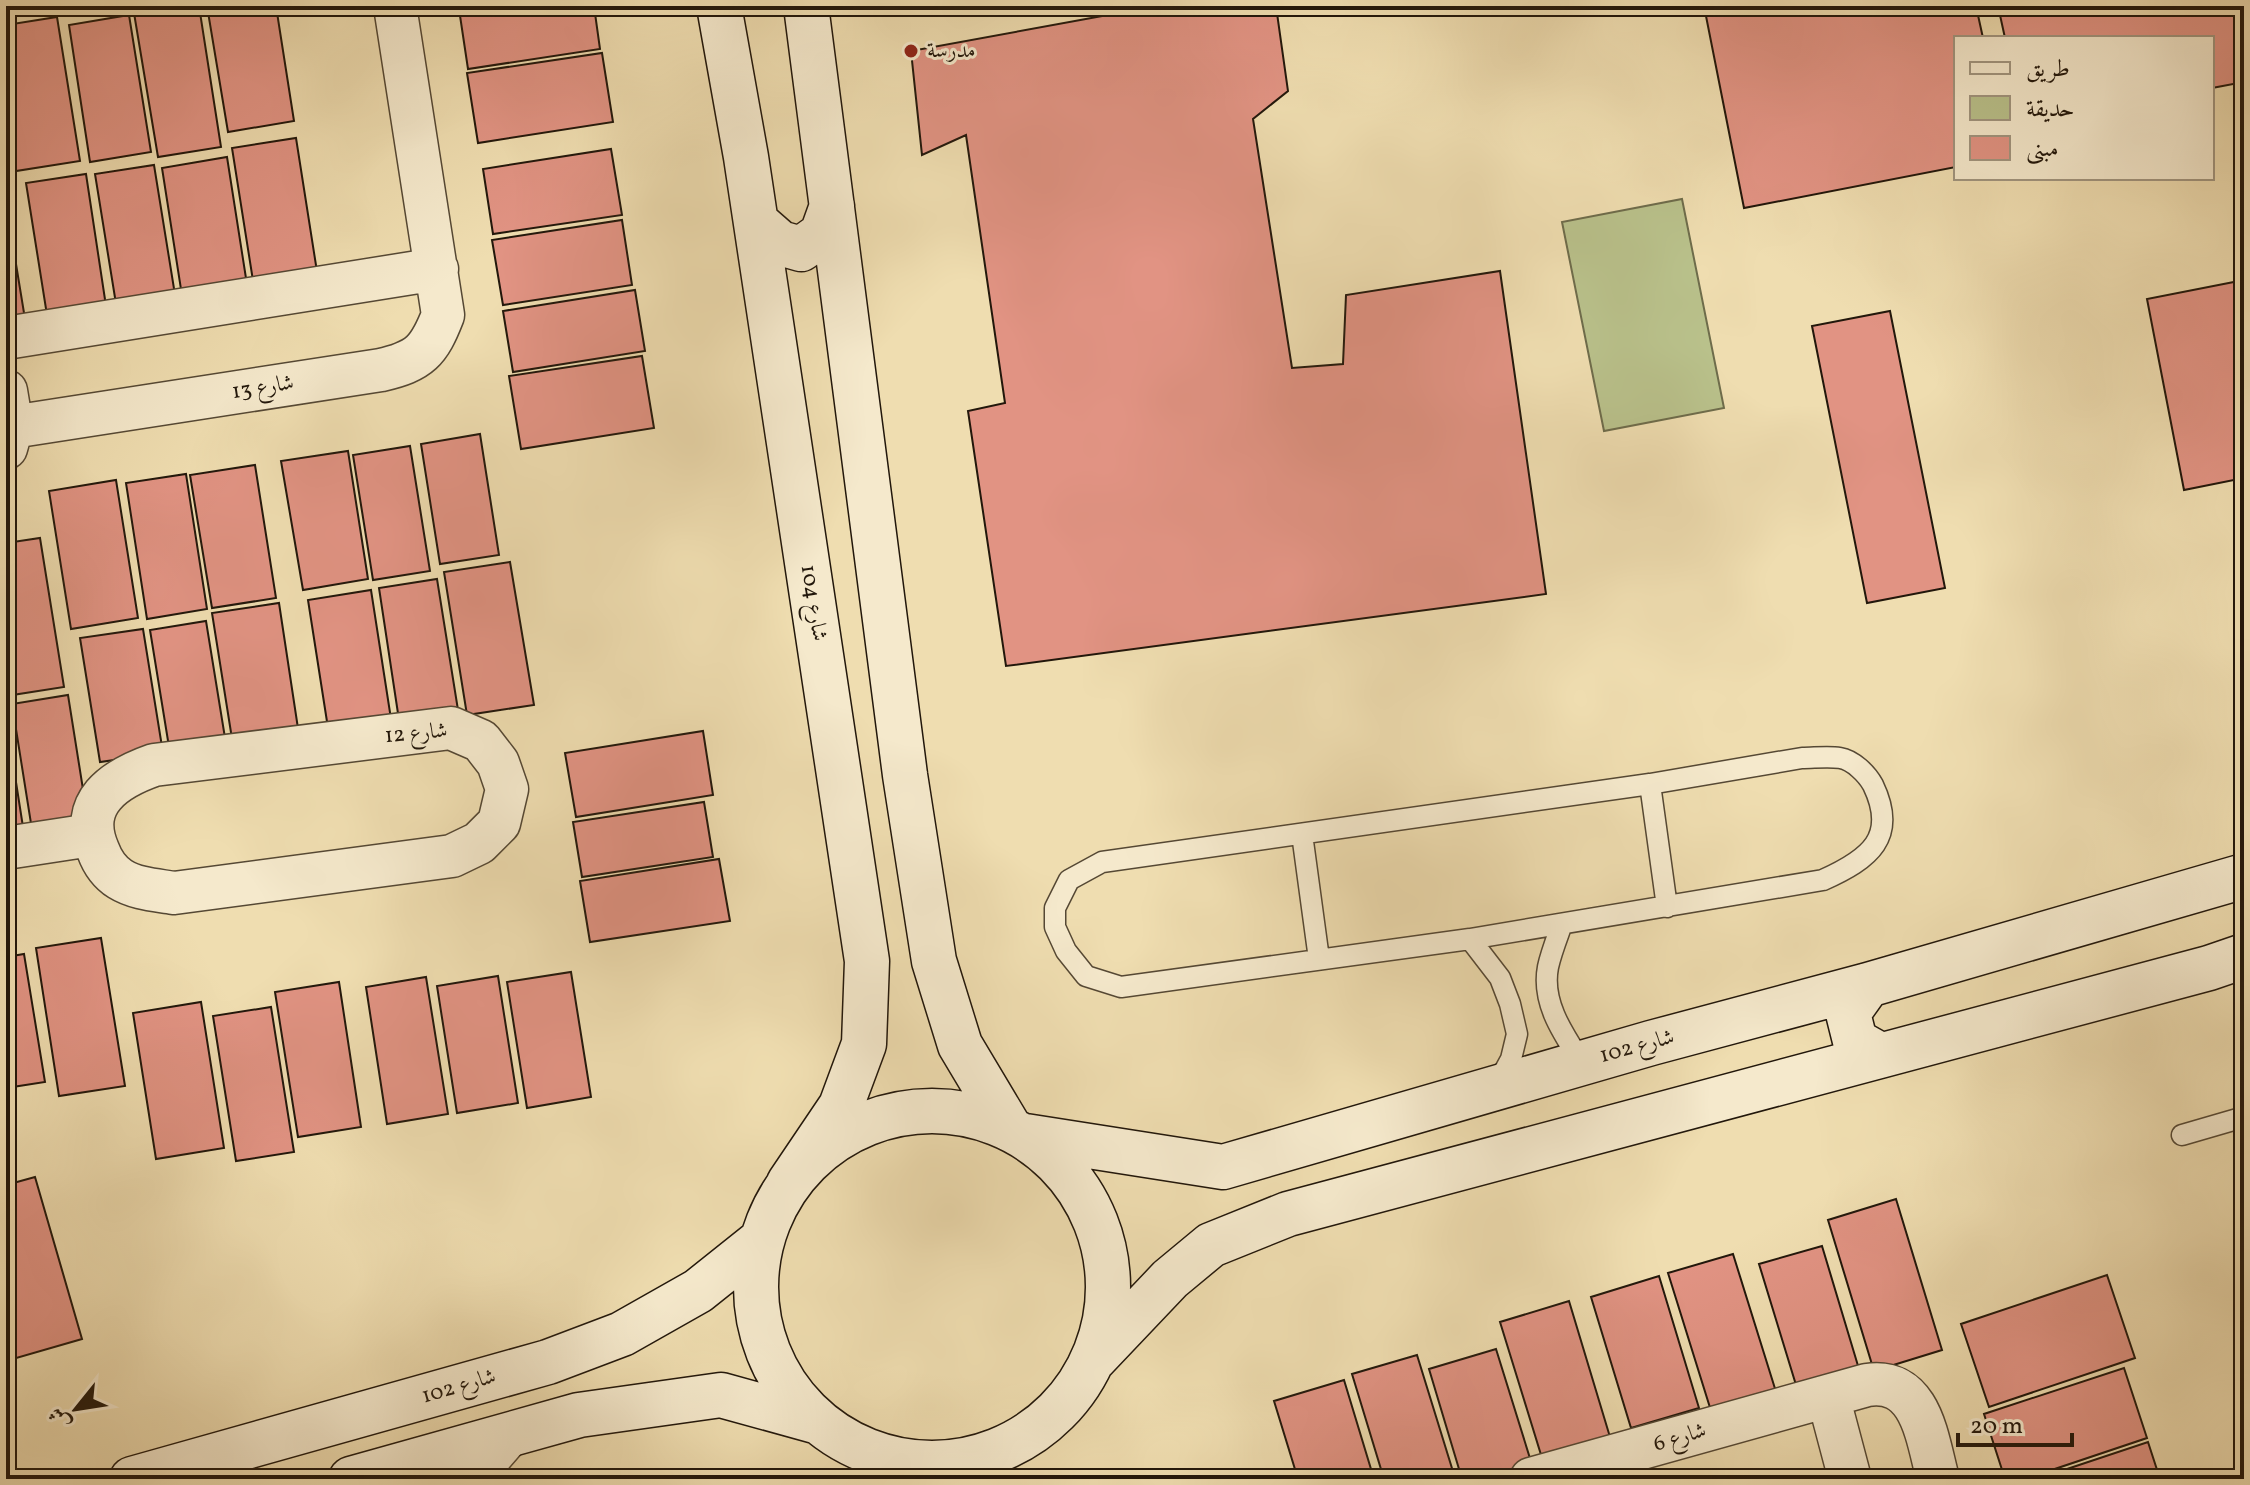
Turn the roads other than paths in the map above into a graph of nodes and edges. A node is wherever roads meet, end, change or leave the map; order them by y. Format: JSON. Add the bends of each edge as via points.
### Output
{"nodes":[{"id":1,"x":395,"y":6,"type":"edge"},
{"id":2,"x":719,"y":6,"type":"edge"},
{"id":3,"x":806,"y":6,"type":"edge"},
{"id":4,"x":832,"y":206,"type":"junction"},
{"id":5,"x":756,"y":222,"type":"junction"},
{"id":6,"x":437,"y":269,"type":"junction"},
{"id":7,"x":6,"y":338,"type":"edge"},
{"id":8,"x":8,"y":422,"type":"edge"},
{"id":9,"x":1650,"y":784,"type":"junction"},
{"id":10,"x":1302,"y":834,"type":"junction"},
{"id":11,"x":91,"y":835,"type":"junction"},
{"id":12,"x":6,"y":848,"type":"edge"},
{"id":13,"x":2244,"y":876,"type":"edge"},
{"id":14,"x":1667,"y":907,"type":"junction"},
{"id":15,"x":1562,"y":924,"type":"junction"},
{"id":16,"x":1470,"y":939,"type":"junction"},
{"id":17,"x":1319,"y":959,"type":"junction"},
{"id":18,"x":2232,"y":967,"type":"edge"},
{"id":19,"x":1868,"y":985,"type":"junction"},
{"id":20,"x":1880,"y":1055,"type":"junction"},
{"id":21,"x":1582,"y":1063,"type":"junction"},
{"id":22,"x":1496,"y":1088,"type":"junction"},
{"id":23,"x":2244,"y":1117,"type":"edge"},
{"id":24,"x":1017,"y":1132,"type":"junction"},
{"id":25,"x":2182,"y":1135,"type":"dead end"},
{"id":26,"x":789,"y":1183,"type":"junction"},
{"id":27,"x":762,"y":1240,"type":"junction"},
{"id":28,"x":1094,"y":1359,"type":"junction"},
{"id":29,"x":1828,"y":1396,"type":"junction"},
{"id":30,"x":819,"y":1422,"type":"junction"},
{"id":31,"x":509,"y":1435,"type":"junction"},
{"id":32,"x":966,"y":1470,"type":"edge"},
{"id":33,"x":904,"y":1471,"type":"edge"},
{"id":34,"x":132,"y":1479,"type":"edge"},
{"id":35,"x":351,"y":1479,"type":"edge"},
{"id":36,"x":471,"y":1479,"type":"edge"},
{"id":37,"x":1531,"y":1479,"type":"edge"},
{"id":38,"x":1850,"y":1479,"type":"edge"},
{"id":39,"x":1938,"y":1479,"type":"edge"}],
"edges":[{"from":1,"to":6,"type":"street","name":"شارع 13"},
{"from":2,"to":5,"type":"street","name":"شارع 104"},
{"from":3,"to":4,"type":"street"},
{"from":4,"to":5,"type":"street","via":[[822,234],[801,249],[780,243]]},
{"from":4,"to":24,"type":"street","via":[[934,961],[960,1045]]},
{"from":5,"to":26,"type":"street","name":"شارع 104","via":[[867,961],[864,1044],[841,1106]]},
{"from":6,"to":7,"type":"street"},
{"from":6,"to":8,"type":"street","name":"شارع 13","via":[[443,315],[432,341],[399,366]]},
{"from":9,"to":10,"type":"lane"},
{"from":9,"to":14,"type":"lane"},
{"from":9,"to":14,"type":"lane","via":[[1802,758],[1843,758],[1868,774],[1882,804],[1883,831],[1867,855],[1842,872],[1823,880]]},
{"from":10,"to":17,"type":"lane"},
{"from":10,"to":17,"type":"lane","via":[[1102,862],[1069,880],[1055,908],[1055,927],[1086,976],[1121,987]]},
{"from":11,"to":11,"type":"street","name":"شارع 12","via":[[103,862],[119,879],[142,889],[174,893],[452,856],[479,843],[499,823],[507,789],[498,763],[481,741],[451,728],[154,765],[106,790],[94,810]]},
{"from":11,"to":12,"type":"street"},
{"from":13,"to":19,"type":"street","name":"شارع 102"},
{"from":14,"to":15,"type":"lane"},
{"from":15,"to":16,"type":"lane"},
{"from":15,"to":21,"type":"lane","via":[[1547,981],[1551,1007]]},
{"from":16,"to":17,"type":"lane"},
{"from":16,"to":22,"type":"lane","via":[[1500,978],[1517,1034]]},
{"from":18,"to":20,"type":"street"},
{"from":19,"to":20,"type":"street","via":[[1848,1013],[1855,1041]]},
{"from":19,"to":21,"type":"street","name":"شارع 102"},
{"from":20,"to":28,"type":"street","via":[[1288,1214],[1211,1245],[1170,1279]]},
{"from":21,"to":22,"type":"street","name":"شارع 102"},
{"from":22,"to":24,"type":"street","name":"شارع 102","via":[[1223,1167]]},
{"from":23,"to":25,"type":"lane"},
{"from":24,"to":26,"type":"street","name":"شارع 102","via":[[962,1113],[913,1111],[866,1122],[823,1147]]},
{"from":24,"to":28,"type":"street","via":[[1064,1169],[1092,1211],[1107,1260],[1107,1311]]},
{"from":26,"to":27,"type":"street"},
{"from":27,"to":30,"type":"street","via":[[756,1290],[764,1339],[785,1385]]},
{"from":27,"to":34,"type":"street","name":"شارع 102","via":[[698,1291],[622,1334],[548,1362]]},
{"from":28,"to":32,"type":"street","via":[[1071,1396],[1041,1427]]},
{"from":29,"to":37,"type":"street","name":"شارع 6"},
{"from":29,"to":38,"type":"street"},
{"from":29,"to":39,"type":"street","name":"شارع 6","via":[[1882,1383],[1896,1387],[1920,1413]]},
{"from":30,"to":31,"type":"street","via":[[721,1395],[579,1415]]},
{"from":30,"to":33,"type":"street"},
{"from":31,"to":35,"type":"street"},
{"from":31,"to":36,"type":"street"},
{"from":32,"to":33,"type":"street"}]}
